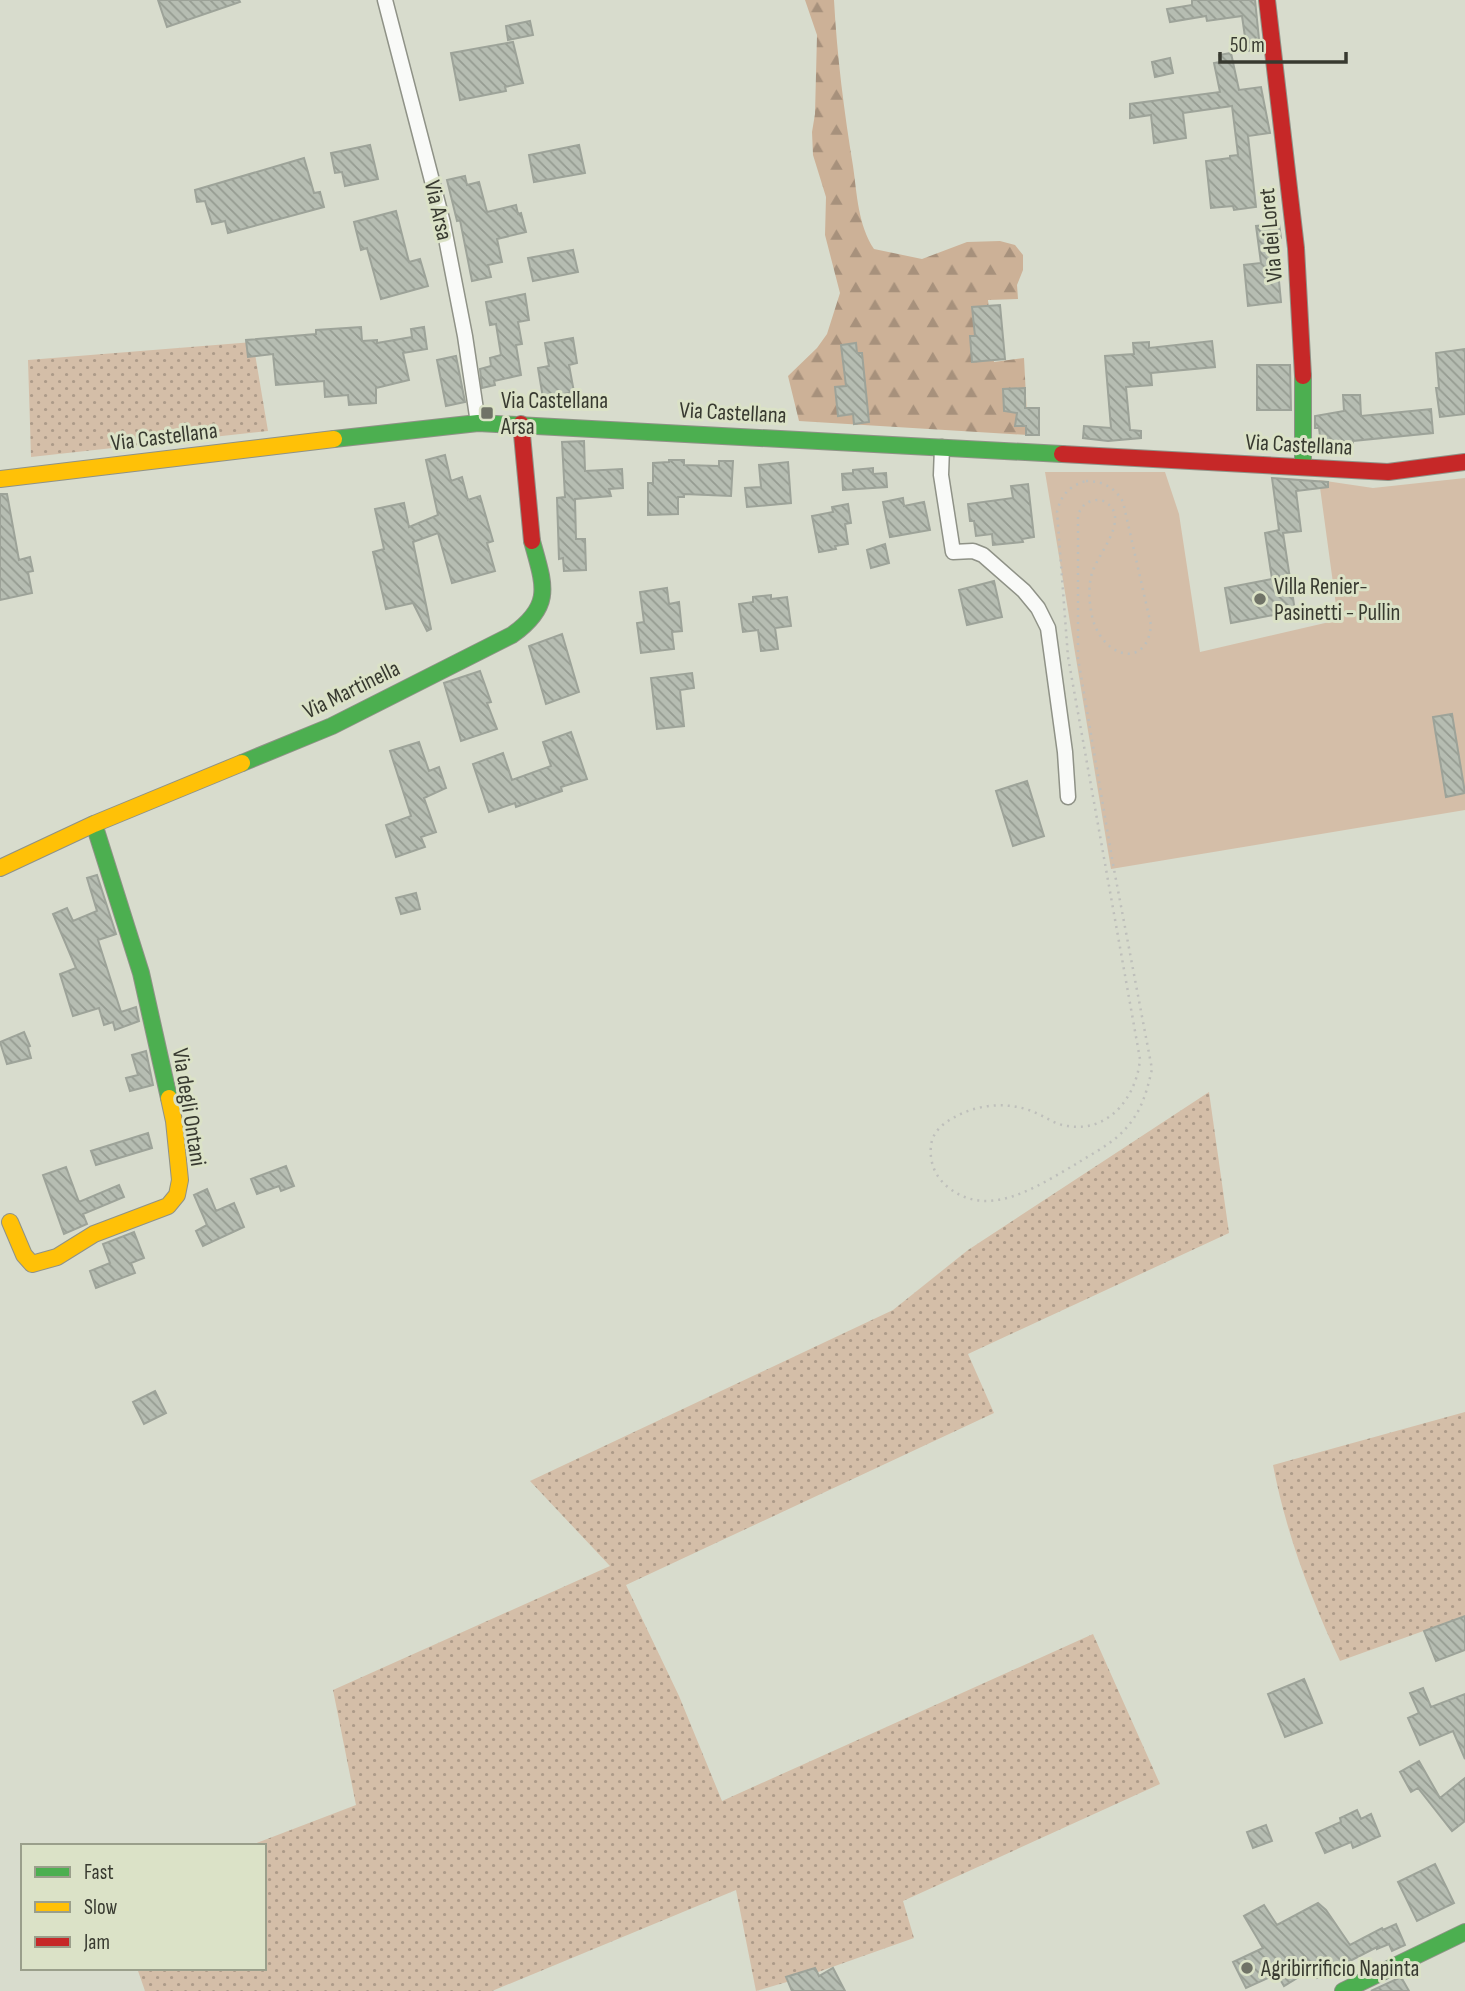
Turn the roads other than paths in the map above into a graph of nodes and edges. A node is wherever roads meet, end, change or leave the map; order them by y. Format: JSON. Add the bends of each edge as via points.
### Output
{"nodes":[{"id":1,"x":385,"y":0,"type":"edge"},
{"id":2,"x":1268,"y":0,"type":"edge"},
{"id":3,"x":478,"y":423,"type":"junction"},
{"id":4,"x":521,"y":424,"type":"junction"},
{"id":5,"x":942,"y":447,"type":"junction"},
{"id":6,"x":1465,"y":462,"type":"edge"},
{"id":7,"x":1303,"y":467,"type":"junction"},
{"id":8,"x":0,"y":480,"type":"edge"},
{"id":9,"x":1068,"y":797,"type":"dead end"},
{"id":10,"x":94,"y":824,"type":"junction"},
{"id":11,"x":0,"y":868,"type":"edge"},
{"id":12,"x":10,"y":1222,"type":"dead end"},
{"id":13,"x":1465,"y":1933,"type":"edge"},
{"id":14,"x":1343,"y":1991,"type":"edge"}],
"edges":[{"from":1,"to":3,"type":"street","name":"Via Arsa","via":[[443,223]]},
{"from":2,"to":7,"type":"street","name":"Via dei Loret","via":[[1296,248]]},
{"from":3,"to":4,"type":"street","name":"Via Castellana"},
{"from":3,"to":8,"type":"street","name":"Via Castellana"},
{"from":4,"to":5,"type":"street","name":"Via Castellana"},
{"from":4,"to":10,"type":"street","name":"Via Martinella","via":[[530,533],[544,584],[530,622],[332,726]]},
{"from":5,"to":7,"type":"street","name":"Via Castellana"},
{"from":5,"to":9,"type":"street","via":[[941,475],[953,552],[983,555],[1024,591],[1048,628]]},
{"from":6,"to":7,"type":"street","name":"Via Castellana","via":[[1388,472]]},
{"from":10,"to":11,"type":"street","name":"Via Martinella"},
{"from":10,"to":12,"type":"street","name":"Via degli Ontani","via":[[150,1013],[174,1121],[180,1180],[177,1195],[169,1206],[32,1264]]},
{"from":13,"to":14,"type":"street"}]}
